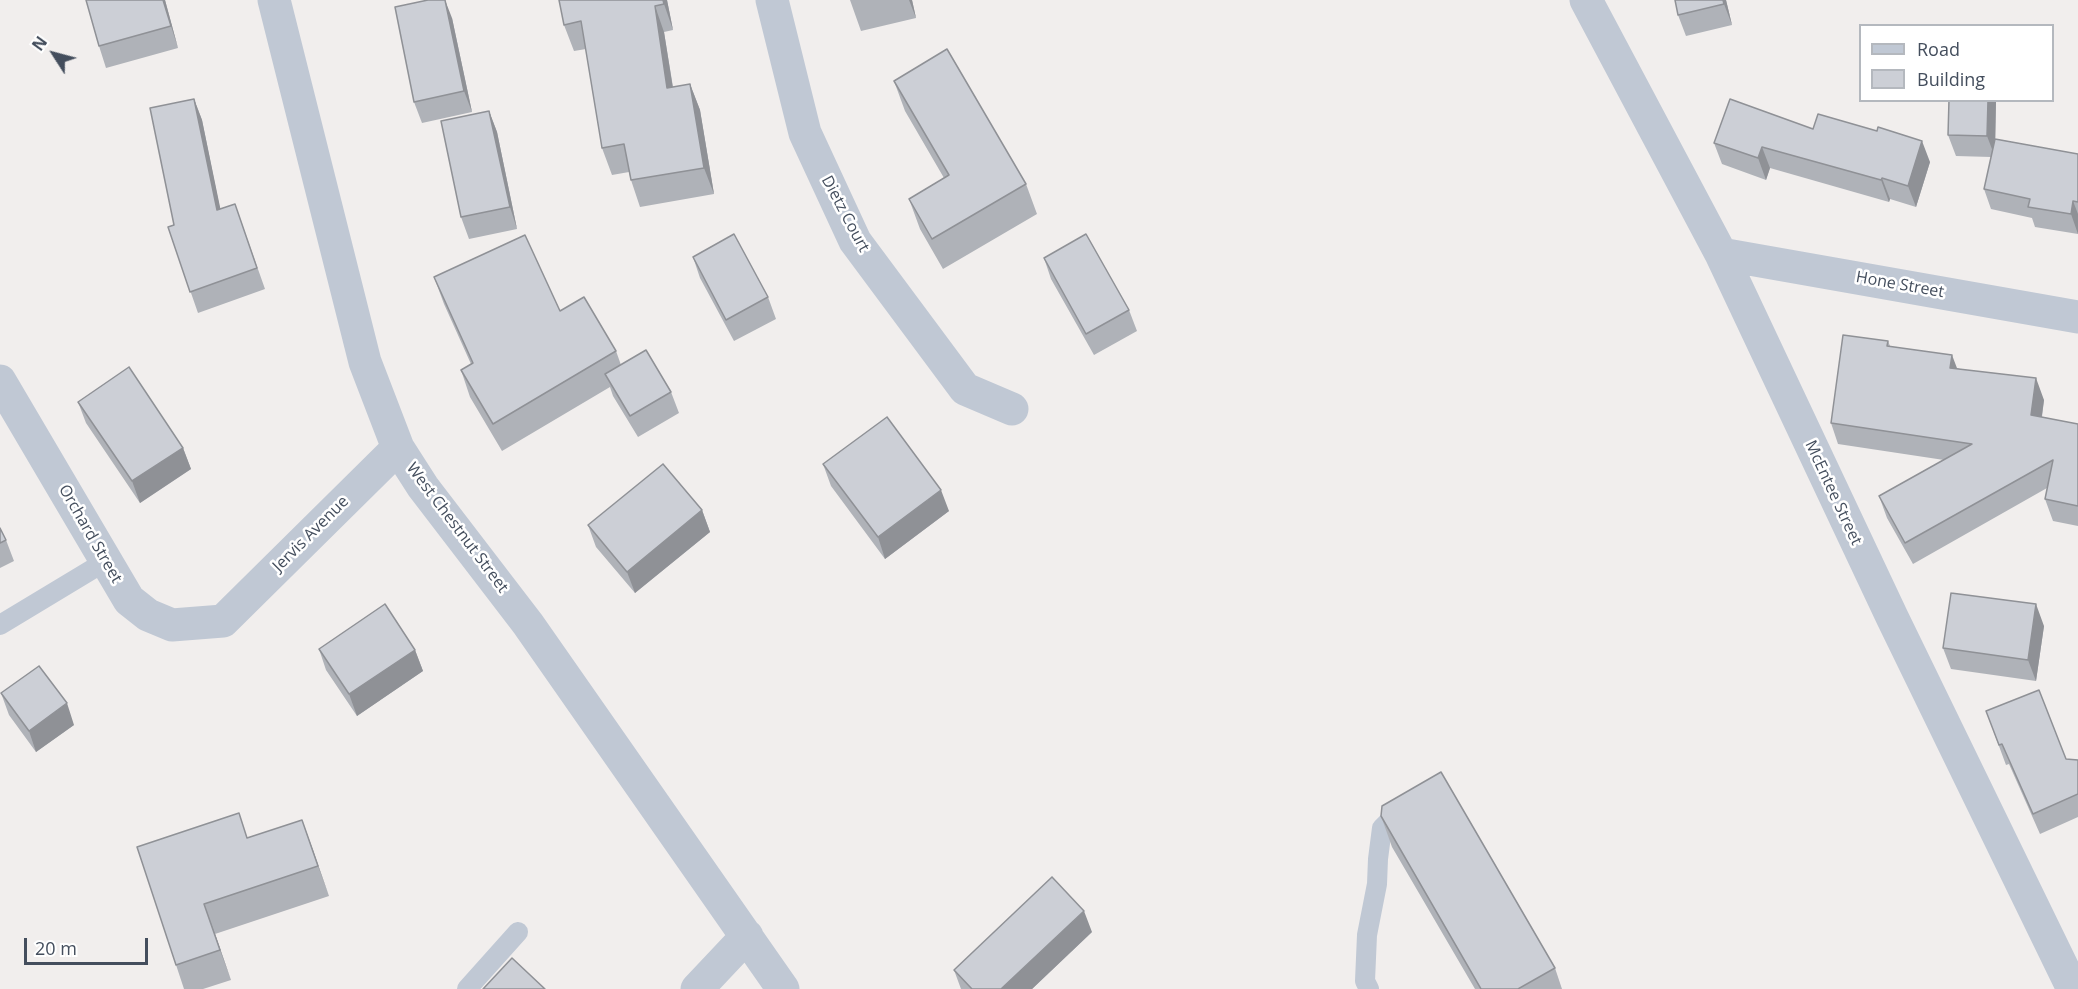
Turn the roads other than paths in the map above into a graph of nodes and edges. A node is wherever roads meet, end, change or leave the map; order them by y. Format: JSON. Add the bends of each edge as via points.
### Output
{"nodes":[{"id":1,"x":274,"y":0,"type":"edge"},
{"id":2,"x":772,"y":0,"type":"edge"},
{"id":3,"x":1586,"y":0,"type":"edge"},
{"id":4,"x":1721,"y":254,"type":"junction"},
{"id":5,"x":2078,"y":316,"type":"edge"},
{"id":6,"x":0,"y":381,"type":"edge"},
{"id":7,"x":1012,"y":409,"type":"dead end"},
{"id":8,"x":398,"y":448,"type":"junction"},
{"id":9,"x":106,"y":561,"type":"junction"},
{"id":10,"x":223,"y":621,"type":"joint"},
{"id":11,"x":0,"y":625,"type":"edge"},
{"id":12,"x":1415,"y":798,"type":"edge"},
{"id":13,"x":518,"y":932,"type":"dead end"},
{"id":14,"x":747,"y":936,"type":"junction"},
{"id":15,"x":467,"y":989,"type":"edge"},
{"id":16,"x":697,"y":989,"type":"edge"},
{"id":17,"x":783,"y":989,"type":"edge"},
{"id":18,"x":1369,"y":989,"type":"edge"},
{"id":19,"x":2073,"y":989,"type":"edge"}],
"edges":[{"from":1,"to":8,"type":"street","name":"West Chestnut Street","via":[[365,362]]},
{"from":2,"to":7,"type":"street","name":"Dietz Court","via":[[805,133],[855,241],[965,389]]},
{"from":3,"to":4,"type":"street","name":"McEntee Street"},
{"from":4,"to":5,"type":"street","name":"Hone Street"},
{"from":4,"to":19,"type":"street","name":"McEntee Street"},
{"from":6,"to":9,"type":"street","name":"Orchard Street"},
{"from":8,"to":10,"type":"street","name":"Jervis Avenue"},
{"from":8,"to":14,"type":"street","name":"West Chestnut Street","via":[[423,487],[528,624]]},
{"from":9,"to":10,"type":"street","name":"Orchard Street","via":[[129,600],[148,615],[172,625]]},
{"from":9,"to":11,"type":"lane"},
{"from":12,"to":18,"type":"lane","via":[[1382,828],[1367,935],[1365,981]]},
{"from":13,"to":15,"type":"lane"},
{"from":14,"to":16,"type":"street"},
{"from":14,"to":17,"type":"street","name":"West Chestnut Street"}]}
